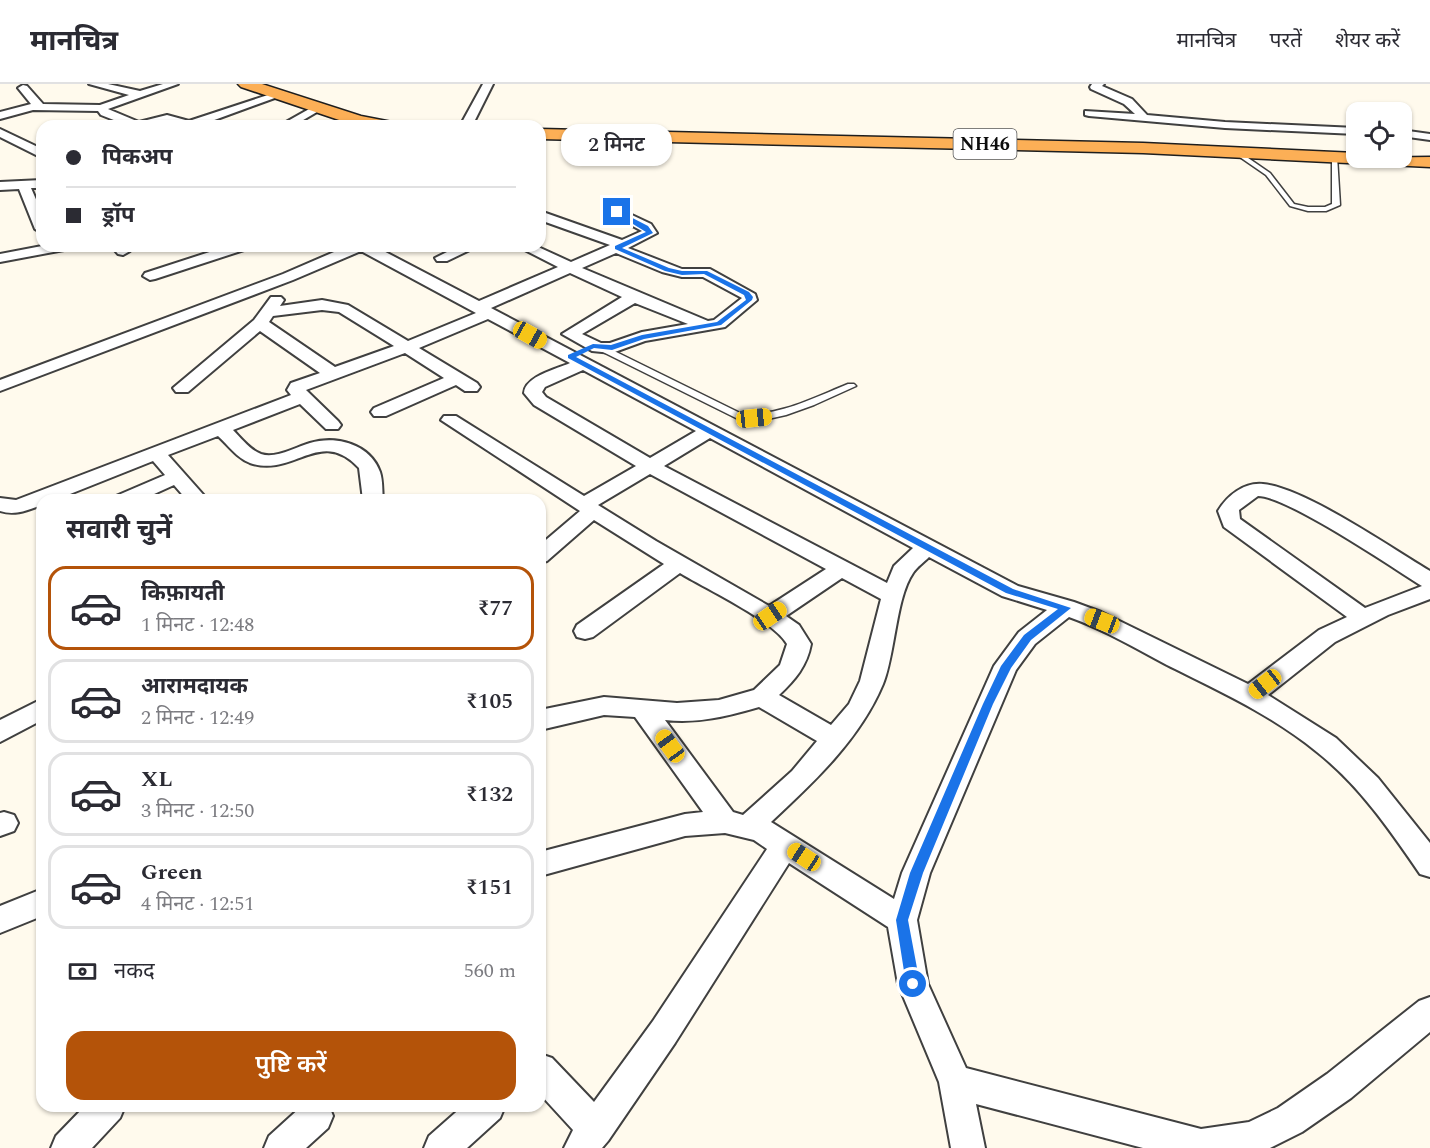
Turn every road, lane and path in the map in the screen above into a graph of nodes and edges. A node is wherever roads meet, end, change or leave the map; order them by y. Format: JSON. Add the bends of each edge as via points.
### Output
{"nodes":[{"id":1,"x":94,"y":84,"type":"edge"},
{"id":2,"x":148,"y":84,"type":"edge"},
{"id":3,"x":173,"y":84,"type":"edge"},
{"id":4,"x":246,"y":84,"type":"edge"},
{"id":5,"x":488,"y":84,"type":"edge"},
{"id":6,"x":1099,"y":84,"type":"edge"},
{"id":7,"x":161,"y":87,"type":"junction"},
{"id":8,"x":23,"y":88,"type":"dead end"},
{"id":9,"x":138,"y":94,"type":"junction"},
{"id":10,"x":278,"y":95,"type":"junction"},
{"id":11,"x":34,"y":107,"type":"junction"},
{"id":12,"x":318,"y":107,"type":"junction"},
{"id":13,"x":101,"y":108,"type":"junction"},
{"id":14,"x":1089,"y":113,"type":"dead end"},
{"id":15,"x":0,"y":116,"type":"edge"},
{"id":16,"x":1143,"y":117,"type":"junction"},
{"id":17,"x":123,"y":120,"type":"edge"},
{"id":18,"x":205,"y":120,"type":"edge"},
{"id":19,"x":295,"y":120,"type":"edge"},
{"id":20,"x":357,"y":120,"type":"edge"},
{"id":21,"x":469,"y":120,"type":"edge"},
{"id":22,"x":1346,"y":131,"type":"edge"},
{"id":23,"x":0,"y":132,"type":"edge"},
{"id":24,"x":546,"y":134,"type":"edge"},
{"id":25,"x":1412,"y":135,"type":"edge"},
{"id":26,"x":1430,"y":137,"type":"edge"},
{"id":27,"x":36,"y":151,"type":"edge"},
{"id":28,"x":1236,"y":152,"type":"junction"},
{"id":29,"x":1335,"y":157,"type":"junction"},
{"id":30,"x":1430,"y":162,"type":"edge"},
{"id":31,"x":36,"y":185,"type":"edge"},
{"id":32,"x":0,"y":186,"type":"edge"},
{"id":33,"x":24,"y":186,"type":"junction"},
{"id":34,"x":617,"y":212,"type":"dead end"},
{"id":35,"x":36,"y":215,"type":"edge"},
{"id":36,"x":546,"y":218,"type":"edge"},
{"id":37,"x":620,"y":247,"type":"junction"},
{"id":38,"x":36,"y":251,"type":"edge"},
{"id":39,"x":212,"y":252,"type":"edge"},
{"id":40,"x":348,"y":252,"type":"edge"},
{"id":41,"x":373,"y":252,"type":"edge"},
{"id":42,"x":456,"y":252,"type":"edge"},
{"id":43,"x":538,"y":252,"type":"edge"},
{"id":44,"x":0,"y":258,"type":"edge"},
{"id":45,"x":442,"y":258,"type":"dead end"},
{"id":46,"x":571,"y":266,"type":"junction"},
{"id":47,"x":150,"y":276,"type":"dead end"},
{"id":48,"x":288,"y":278,"type":"junction"},
{"id":49,"x":634,"y":297,"type":"junction"},
{"id":50,"x":484,"y":310,"type":"junction"},
{"id":51,"x":264,"y":317,"type":"junction"},
{"id":52,"x":707,"y":327,"type":"junction"},
{"id":53,"x":407,"y":346,"type":"junction"},
{"id":54,"x":598,"y":347,"type":"junction"},
{"id":55,"x":577,"y":360,"type":"junction"},
{"id":56,"x":333,"y":374,"type":"junction"},
{"id":57,"x":0,"y":386,"type":"edge"},
{"id":58,"x":851,"y":386,"type":"dead end"},
{"id":59,"x":182,"y":388,"type":"dead end"},
{"id":60,"x":301,"y":398,"type":"junction"},
{"id":61,"x":380,"y":412,"type":"dead end"},
{"id":62,"x":450,"y":420,"type":"dead end"},
{"id":63,"x":332,"y":425,"type":"dead end"},
{"id":64,"x":222,"y":429,"type":"junction"},
{"id":65,"x":709,"y":431,"type":"junction"},
{"id":66,"x":157,"y":454,"type":"junction"},
{"id":67,"x":650,"y":466,"type":"junction"},
{"id":68,"x":184,"y":491,"type":"edge"},
{"id":69,"x":547,"y":493,"type":"edge"},
{"id":70,"x":52,"y":494,"type":"edge"},
{"id":71,"x":164,"y":494,"type":"edge"},
{"id":72,"x":374,"y":494,"type":"edge"},
{"id":73,"x":36,"y":500,"type":"edge"},
{"id":74,"x":0,"y":504,"type":"edge"},
{"id":75,"x":588,"y":507,"type":"junction"},
{"id":76,"x":926,"y":547,"type":"junction"},
{"id":77,"x":546,"y":550,"type":"edge"},
{"id":78,"x":679,"y":563,"type":"junction"},
{"id":79,"x":841,"y":569,"type":"junction"},
{"id":80,"x":1430,"y":580,"type":"edge"},
{"id":81,"x":1430,"y":591,"type":"edge"},
{"id":82,"x":893,"y":596,"type":"junction"},
{"id":83,"x":1066,"y":608,"type":"junction"},
{"id":84,"x":770,"y":616,"type":"junction"},
{"id":85,"x":1364,"y":618,"type":"junction"},
{"id":86,"x":585,"y":631,"type":"dead end"},
{"id":87,"x":1249,"y":696,"type":"junction"},
{"id":88,"x":762,"y":697,"type":"junction"},
{"id":89,"x":642,"y":708,"type":"junction"},
{"id":90,"x":36,"y":711,"type":"edge"},
{"id":91,"x":546,"y":717,"type":"edge"},
{"id":92,"x":0,"y":732,"type":"edge"},
{"id":93,"x":835,"y":740,"type":"junction"},
{"id":94,"x":737,"y":824,"type":"junction"},
{"id":95,"x":785,"y":845,"type":"junction"},
{"id":96,"x":546,"y":862,"type":"edge"},
{"id":97,"x":1430,"y":865,"type":"edge"},
{"id":98,"x":36,"y":905,"type":"edge"},
{"id":99,"x":0,"y":920,"type":"edge"},
{"id":100,"x":902,"y":920,"type":"junction"},
{"id":101,"x":1430,"y":1012,"type":"edge"},
{"id":102,"x":546,"y":1078,"type":"edge"},
{"id":103,"x":955,"y":1082,"type":"junction"},
{"id":104,"x":102,"y":1112,"type":"edge"},
{"id":105,"x":481,"y":1112,"type":"edge"},
{"id":106,"x":316,"y":1116,"type":"dead end"},
{"id":107,"x":588,"y":1138,"type":"edge"},
{"id":108,"x":68,"y":1148,"type":"edge"},
{"id":109,"x":281,"y":1148,"type":"edge"},
{"id":110,"x":441,"y":1148,"type":"edge"},
{"id":111,"x":968,"y":1148,"type":"edge"}],
"edges":[{"from":1,"to":9,"type":"street"},
{"from":2,"to":7,"type":"street"},
{"from":3,"to":7,"type":"street"},
{"from":4,"to":10,"type":"highway"},
{"from":5,"to":21,"type":"street"},
{"from":6,"to":16,"type":"street","via":[[1095,87],[1129,101]]},
{"from":7,"to":9,"type":"street"},
{"from":8,"to":11,"type":"street","via":[[38,103]]},
{"from":9,"to":13,"type":"street"},
{"from":10,"to":12,"type":"highway"},
{"from":10,"to":18,"type":"street"},
{"from":11,"to":13,"type":"street"},
{"from":11,"to":15,"type":"street"},
{"from":12,"to":19,"type":"street"},
{"from":12,"to":20,"type":"highway"},
{"from":13,"to":17,"type":"street"},
{"from":14,"to":16,"type":"street"},
{"from":16,"to":22,"type":"street"},
{"from":23,"to":27,"type":"street"},
{"from":24,"to":28,"type":"highway","number":"NH46"},
{"from":25,"to":26,"type":"street"},
{"from":28,"to":29,"type":"highway","number":"NH46"},
{"from":28,"to":29,"type":"lane","via":[[1268,174],[1287,202],[1308,209],[1336,205]]},
{"from":29,"to":30,"type":"highway","number":"NH46"},
{"from":31,"to":33,"type":"street"},
{"from":32,"to":33,"type":"street"},
{"from":33,"to":35,"type":"street"},
{"from":34,"to":37,"type":"street","via":[[650,233]]},
{"from":36,"to":37,"type":"street"},
{"from":37,"to":46,"type":"street"},
{"from":37,"to":52,"type":"street","via":[[667,269],[705,272],[750,297],[725,321]]},
{"from":38,"to":44,"type":"street"},
{"from":39,"to":47,"type":"street"},
{"from":40,"to":48,"type":"street"},
{"from":41,"to":50,"type":"street"},
{"from":42,"to":45,"type":"street"},
{"from":43,"to":46,"type":"street"},
{"from":46,"to":49,"type":"street"},
{"from":46,"to":50,"type":"street"},
{"from":48,"to":51,"type":"street"},
{"from":48,"to":57,"type":"street"},
{"from":49,"to":52,"type":"street"},
{"from":49,"to":54,"type":"street","via":[[570,334]]},
{"from":50,"to":53,"type":"street"},
{"from":50,"to":55,"type":"street"},
{"from":51,"to":53,"type":"street","via":[[333,305]]},
{"from":51,"to":56,"type":"street"},
{"from":51,"to":59,"type":"street"},
{"from":52,"to":54,"type":"street"},
{"from":53,"to":56,"type":"street"},
{"from":53,"to":61,"type":"street","via":[[464,383]]},
{"from":54,"to":55,"type":"street"},
{"from":54,"to":58,"type":"lane","via":[[740,417],[781,414]]},
{"from":55,"to":65,"type":"street"},
{"from":55,"to":67,"type":"street","via":[[539,383],[533,393],[540,401]]},
{"from":56,"to":60,"type":"street","via":[[297,387]]},
{"from":60,"to":63,"type":"street"},
{"from":60,"to":64,"type":"street"},
{"from":62,"to":69,"type":"street"},
{"from":64,"to":66,"type":"street"},
{"from":64,"to":72,"type":"street","via":[[251,456],[266,460],[339,444],[364,460],[374,479]]},
{"from":65,"to":67,"type":"street"},
{"from":65,"to":76,"type":"street"},
{"from":66,"to":68,"type":"street"},
{"from":66,"to":70,"type":"street"},
{"from":67,"to":75,"type":"street"},
{"from":67,"to":79,"type":"street"},
{"from":68,"to":71,"type":"street"},
{"from":69,"to":75,"type":"street"},
{"from":73,"to":74,"type":"street","via":[[11,508]]},
{"from":75,"to":77,"type":"street"},
{"from":75,"to":78,"type":"street"},
{"from":76,"to":82,"type":"street","via":[[903,572]]},
{"from":76,"to":83,"type":"street","via":[[1010,591]]},
{"from":78,"to":84,"type":"street"},
{"from":78,"to":86,"type":"street"},
{"from":79,"to":82,"type":"street"},
{"from":79,"to":84,"type":"street"},
{"from":80,"to":85,"type":"street","via":[[1270,490],[1246,494],[1231,504],[1231,522]]},
{"from":81,"to":85,"type":"street"},
{"from":82,"to":93,"type":"street","via":[[872,681],[859,709]]},
{"from":83,"to":87,"type":"street","via":[[1102,621]]},
{"from":83,"to":100,"type":"street","via":[[1027,638],[1006,666],[925,852]]},
{"from":84,"to":88,"type":"street","via":[[791,631],[799,644],[789,670]]},
{"from":85,"to":87,"type":"street","via":[[1328,636]]},
{"from":87,"to":97,"type":"street","via":[[1344,760],[1382,798]]},
{"from":88,"to":89,"type":"street","via":[[709,710]]},
{"from":88,"to":93,"type":"street"},
{"from":89,"to":91,"type":"street","via":[[604,706]]},
{"from":89,"to":94,"type":"street"},
{"from":90,"to":92,"type":"street"},
{"from":93,"to":94,"type":"street","via":[[801,778]]},
{"from":94,"to":95,"type":"street","via":[[760,830]]},
{"from":94,"to":96,"type":"street","via":[[686,825]]},
{"from":95,"to":100,"type":"street"},
{"from":95,"to":107,"type":"street","via":[[664,1032]]},
{"from":98,"to":99,"type":"street"},
{"from":100,"to":103,"type":"street","via":[[913,984]]},
{"from":101,"to":103,"type":"street","via":[[1339,1086],[1290,1120],[1252,1139],[1201,1146]]},
{"from":102,"to":107,"type":"street"},
{"from":103,"to":111,"type":"street"},
{"from":104,"to":108,"type":"street"},
{"from":105,"to":110,"type":"street"},
{"from":106,"to":109,"type":"street"}]}
